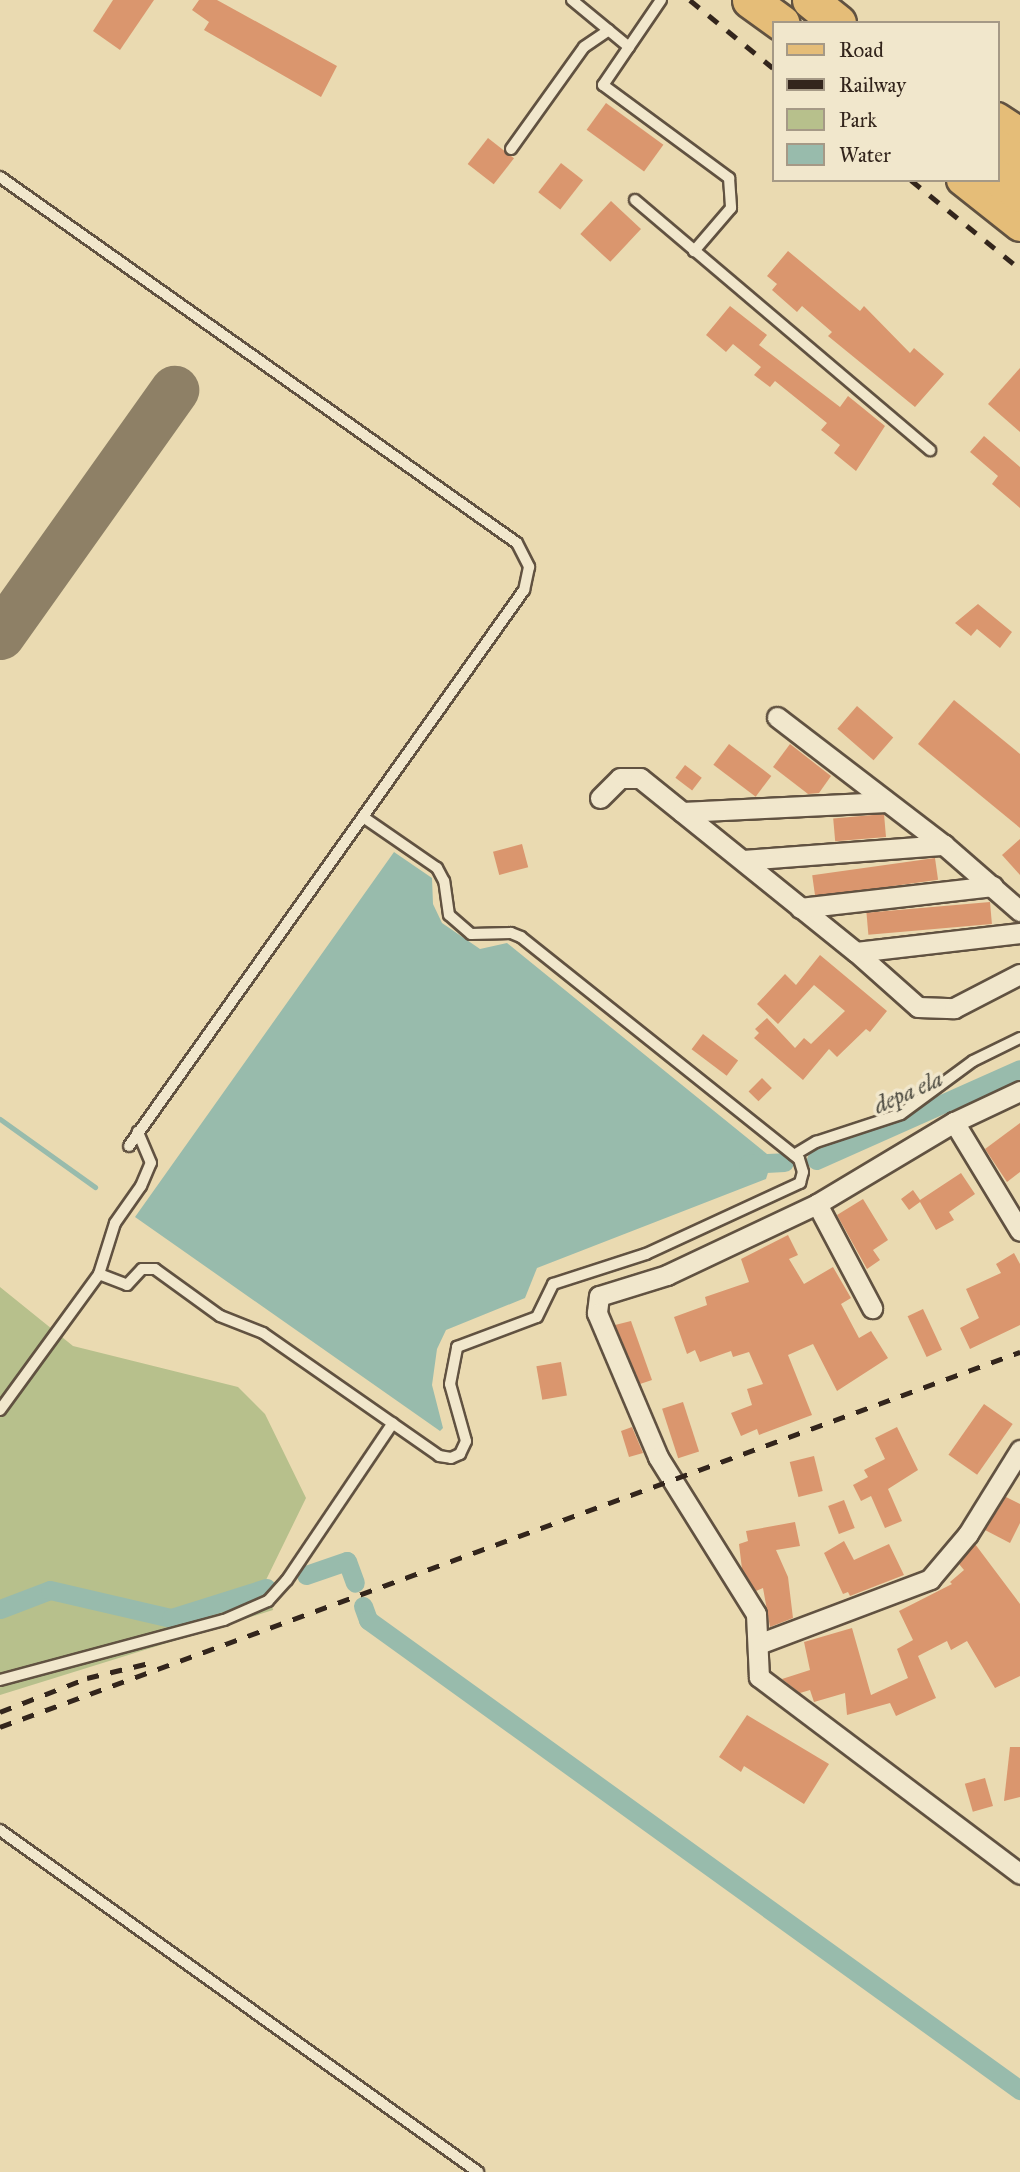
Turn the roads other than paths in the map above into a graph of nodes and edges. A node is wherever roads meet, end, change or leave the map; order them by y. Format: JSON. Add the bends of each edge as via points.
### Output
{"nodes":[{"id":1,"x":572,"y":0,"type":"edge"},
{"id":2,"x":661,"y":0,"type":"edge"},
{"id":3,"x":750,"y":0,"type":"edge"},
{"id":4,"x":810,"y":0,"type":"edge"},
{"id":5,"x":820,"y":0,"type":"edge"},
{"id":6,"x":774,"y":21,"type":"edge"},
{"id":7,"x":779,"y":21,"type":"edge"},
{"id":8,"x":836,"y":21,"type":"edge"},
{"id":9,"x":852,"y":21,"type":"edge"},
{"id":10,"x":609,"y":30,"type":"junction"},
{"id":11,"x":629,"y":47,"type":"junction"},
{"id":12,"x":999,"y":119,"type":"edge"},
{"id":13,"x":1020,"y":133,"type":"edge"},
{"id":14,"x":999,"y":148,"type":"edge"},
{"id":15,"x":511,"y":149,"type":"dead end"},
{"id":16,"x":1020,"y":164,"type":"edge"},
{"id":17,"x":0,"y":177,"type":"edge"},
{"id":18,"x":999,"y":178,"type":"edge"},
{"id":19,"x":965,"y":182,"type":"edge"},
{"id":20,"x":1020,"y":194,"type":"edge"},
{"id":21,"x":635,"y":200,"type":"dead end"},
{"id":22,"x":1020,"y":226,"type":"edge"},
{"id":23,"x":694,"y":251,"type":"junction"},
{"id":24,"x":930,"y":450,"type":"dead end"},
{"id":25,"x":777,"y":717,"type":"dead end"},
{"id":26,"x":600,"y":798,"type":"dead end"},
{"id":27,"x":887,"y":802,"type":"junction"},
{"id":28,"x":682,"y":812,"type":"junction"},
{"id":29,"x":363,"y":817,"type":"junction"},
{"id":30,"x":944,"y":845,"type":"junction"},
{"id":31,"x":743,"y":860,"type":"junction"},
{"id":32,"x":993,"y":886,"type":"junction"},
{"id":33,"x":800,"y":908,"type":"junction"},
{"id":34,"x":1020,"y":911,"type":"edge"},
{"id":35,"x":1020,"y":933,"type":"edge"},
{"id":36,"x":856,"y":952,"type":"junction"},
{"id":37,"x":1020,"y":974,"type":"edge"},
{"id":38,"x":1020,"y":1038,"type":"edge"},
{"id":39,"x":1020,"y":1091,"type":"edge"},
{"id":40,"x":954,"y":1122,"type":"junction"},
{"id":41,"x":138,"y":1132,"type":"junction"},
{"id":42,"x":129,"y":1146,"type":"dead end"},
{"id":43,"x":794,"y":1155,"type":"junction"},
{"id":44,"x":817,"y":1204,"type":"junction"},
{"id":45,"x":1020,"y":1231,"type":"edge"},
{"id":46,"x":99,"y":1274,"type":"junction"},
{"id":47,"x":872,"y":1308,"type":"dead end"},
{"id":48,"x":0,"y":1410,"type":"edge"},
{"id":49,"x":393,"y":1423,"type":"junction"},
{"id":50,"x":1020,"y":1450,"type":"edge"},
{"id":51,"x":761,"y":1643,"type":"junction"},
{"id":52,"x":0,"y":1680,"type":"edge"},
{"id":53,"x":0,"y":1830,"type":"edge"},
{"id":54,"x":1020,"y":1874,"type":"edge"},
{"id":55,"x":478,"y":2172,"type":"edge"}],
"edges":[{"from":1,"to":10,"type":"lane"},
{"from":2,"to":11,"type":"lane"},
{"from":3,"to":6,"type":"main road"},
{"from":3,"to":7,"type":"highway"},
{"from":4,"to":8,"type":"highway"},
{"from":5,"to":9,"type":"main road"},
{"from":10,"to":11,"type":"lane"},
{"from":10,"to":15,"type":"lane","via":[[584,47]]},
{"from":11,"to":23,"type":"lane","via":[[604,85],[729,178],[731,208]]},
{"from":12,"to":13,"type":"main road"},
{"from":14,"to":16,"type":"highway"},
{"from":17,"to":29,"type":"lane","via":[[517,543],[526,556],[529,567],[524,590]]},
{"from":18,"to":20,"type":"highway"},
{"from":19,"to":22,"type":"main road"},
{"from":21,"to":23,"type":"lane"},
{"from":23,"to":24,"type":"lane"},
{"from":25,"to":27,"type":"street"},
{"from":26,"to":28,"type":"street","via":[[620,778],[640,778]]},
{"from":27,"to":28,"type":"street"},
{"from":27,"to":30,"type":"street"},
{"from":28,"to":31,"type":"street"},
{"from":29,"to":41,"type":"lane"},
{"from":29,"to":43,"type":"lane","via":[[437,868],[444,881],[449,915],[471,934],[520,937]]},
{"from":30,"to":31,"type":"street"},
{"from":30,"to":32,"type":"street"},
{"from":31,"to":33,"type":"street"},
{"from":32,"to":33,"type":"street"},
{"from":32,"to":34,"type":"street"},
{"from":33,"to":36,"type":"street"},
{"from":35,"to":36,"type":"street"},
{"from":36,"to":37,"type":"street","via":[[918,1007],[954,1008]]},
{"from":38,"to":43,"type":"lane","via":[[973,1061],[901,1114],[816,1142]]},
{"from":39,"to":40,"type":"street"},
{"from":40,"to":44,"type":"street"},
{"from":40,"to":45,"type":"street"},
{"from":41,"to":42,"type":"lane"},
{"from":41,"to":46,"type":"lane","via":[[151,1163],[115,1223]]},
{"from":43,"to":49,"type":"lane","via":[[803,1172],[796,1187],[646,1254],[553,1284],[537,1317],[457,1347],[450,1384],[466,1441],[460,1454],[439,1456]]},
{"from":44,"to":47,"type":"street"},
{"from":44,"to":51,"type":"street","via":[[667,1275],[599,1296],[597,1313],[658,1457],[756,1614]]},
{"from":46,"to":48,"type":"lane"},
{"from":46,"to":49,"type":"lane","via":[[127,1285],[142,1269],[155,1269],[220,1316],[263,1333]]},
{"from":49,"to":52,"type":"lane","via":[[268,1601],[224,1620]]},
{"from":50,"to":51,"type":"street","via":[[968,1534],[930,1579]]},
{"from":51,"to":54,"type":"street","via":[[759,1677]]},
{"from":53,"to":55,"type":"lane"}]}
